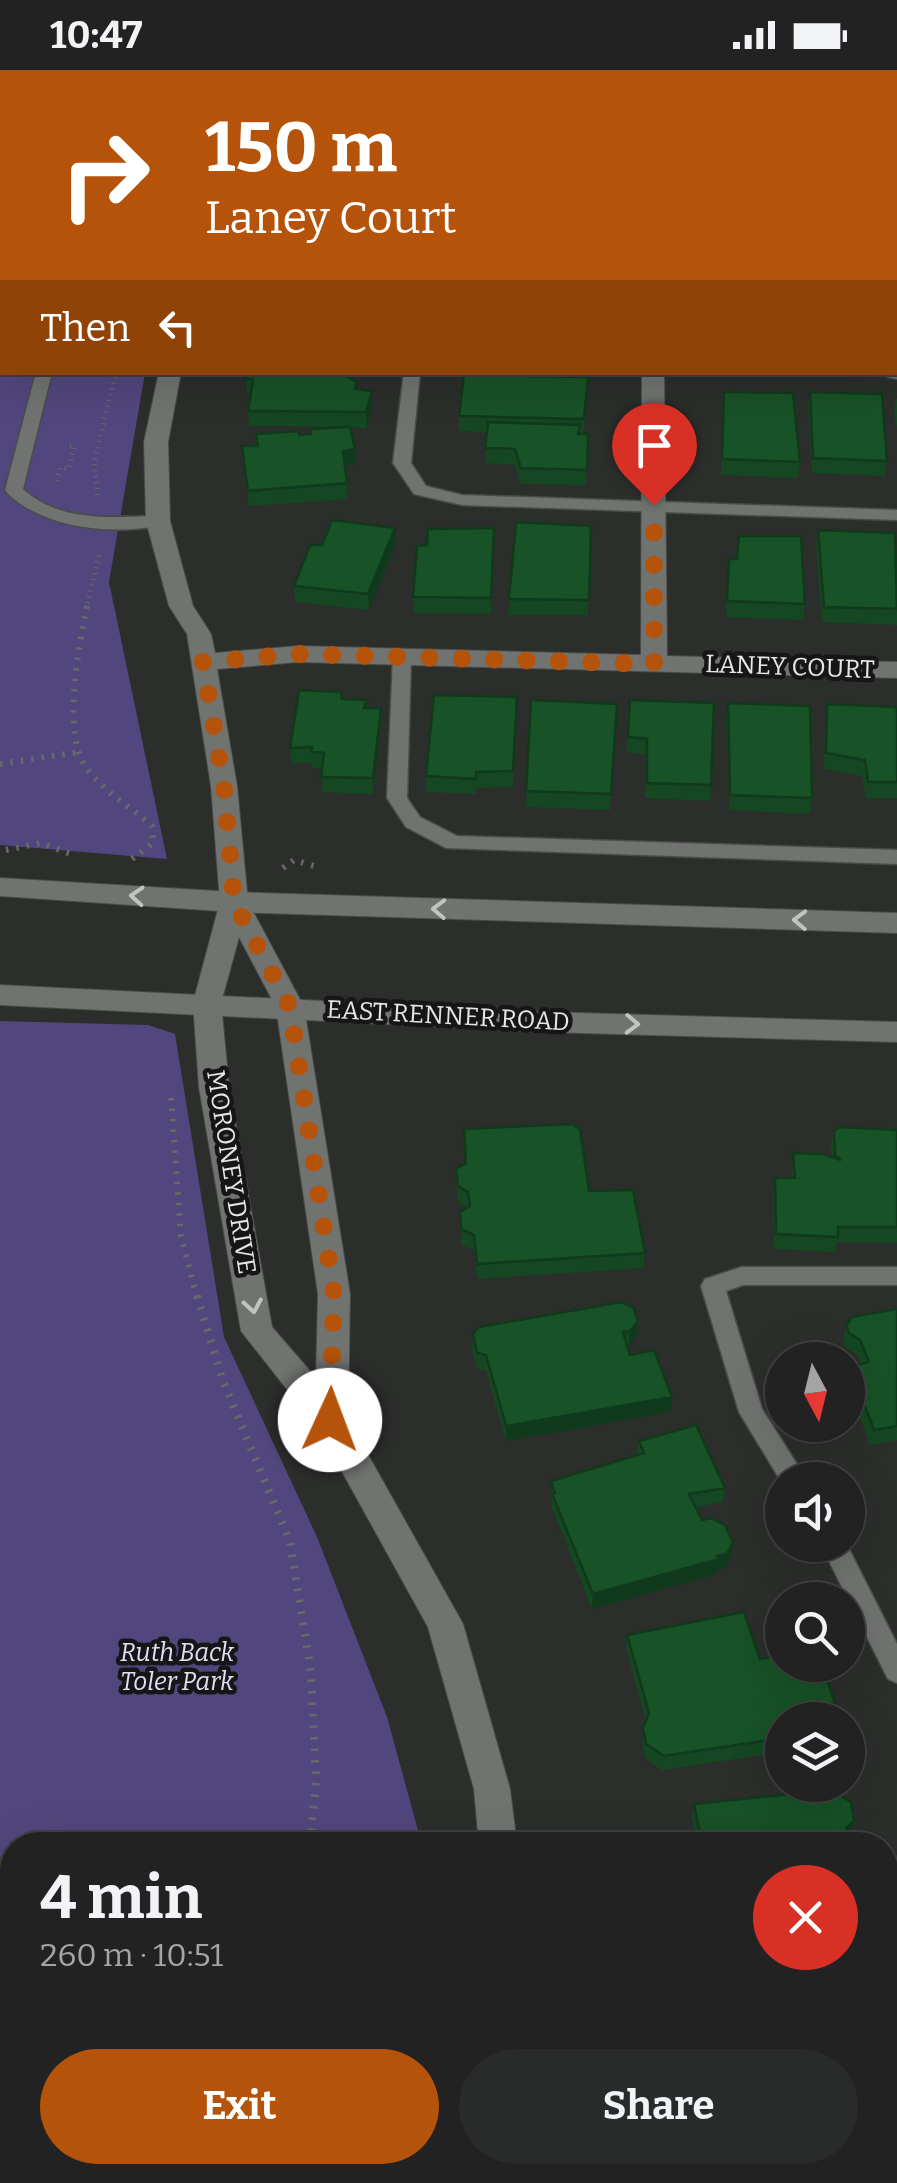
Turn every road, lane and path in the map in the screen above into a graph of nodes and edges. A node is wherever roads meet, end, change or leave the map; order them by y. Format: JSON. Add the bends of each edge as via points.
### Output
{"nodes":[{"id":1,"x":43,"y":375,"type":"edge"},
{"id":2,"x":115,"y":375,"type":"edge"},
{"id":3,"x":169,"y":375,"type":"edge"},
{"id":4,"x":412,"y":375,"type":"edge"},
{"id":5,"x":653,"y":375,"type":"edge"},
{"id":6,"x":65,"y":446,"type":"dead end"},
{"id":7,"x":57,"y":483,"type":"dead end"},
{"id":8,"x":83,"y":496,"type":"dead end"},
{"id":9,"x":98,"y":496,"type":"junction"},
{"id":10,"x":654,"y":505,"type":"junction"},
{"id":11,"x":897,"y":516,"type":"edge"},
{"id":12,"x":158,"y":520,"type":"junction"},
{"id":13,"x":101,"y":521,"type":"junction"},
{"id":14,"x":402,"y":657,"type":"junction"},
{"id":15,"x":203,"y":662,"type":"junction"},
{"id":16,"x":654,"y":664,"type":"junction"},
{"id":17,"x":897,"y":670,"type":"edge"},
{"id":18,"x":79,"y":752,"type":"junction"},
{"id":19,"x":0,"y":764,"type":"edge"},
{"id":20,"x":136,"y":858,"type":"dead end"},
{"id":21,"x":897,"y":858,"type":"edge"},
{"id":22,"x":0,"y":887,"type":"edge"},
{"id":23,"x":234,"y":902,"type":"junction"},
{"id":24,"x":897,"y":924,"type":"edge"},
{"id":25,"x":0,"y":995,"type":"edge"},
{"id":26,"x":207,"y":1002,"type":"junction"},
{"id":27,"x":290,"y":1007,"type":"junction"},
{"id":28,"x":897,"y":1032,"type":"edge"},
{"id":29,"x":171,"y":1090,"type":"dead end"},
{"id":30,"x":897,"y":1276,"type":"edge"},
{"id":31,"x":330,"y":1420,"type":"junction"},
{"id":32,"x":783,"y":1462,"type":"edge"},
{"id":33,"x":842,"y":1562,"type":"edge"},
{"id":34,"x":897,"y":1672,"type":"edge"},
{"id":35,"x":311,"y":1832,"type":"edge"},
{"id":36,"x":497,"y":1832,"type":"edge"}],
"edges":[{"from":1,"to":13,"type":"lane","via":[[14,490],[52,516]]},
{"from":2,"to":9,"type":"path","via":[[94,463]]},
{"from":3,"to":12,"type":"street","name":"MORONEY DRIVE","via":[[156,442]]},
{"from":4,"to":10,"type":"lane","via":[[402,463],[420,490],[462,500]]},
{"from":5,"to":10,"type":"street"},
{"from":6,"to":7,"type":"path","via":[[74,446]]},
{"from":8,"to":9,"type":"path"},
{"from":9,"to":13,"type":"path"},
{"from":10,"to":11,"type":"lane"},
{"from":10,"to":16,"type":"street"},
{"from":12,"to":13,"type":"lane"},
{"from":12,"to":15,"type":"street","name":"MORONEY DRIVE","via":[[180,606],[199,634]]},
{"from":13,"to":18,"type":"path","via":[[103,543],[76,696]]},
{"from":14,"to":15,"type":"street","name":"LANEY COURT","via":[[298,654]]},
{"from":14,"to":16,"type":"street","name":"LANEY COURT"},
{"from":14,"to":21,"type":"lane","via":[[397,798],[413,822],[453,844]]},
{"from":15,"to":23,"type":"street","name":"MORONEY DRIVE"},
{"from":16,"to":17,"type":"street","name":"LANEY COURT"},
{"from":18,"to":19,"type":"path"},
{"from":18,"to":20,"type":"path","via":[[83,764],[152,826],[153,843]]},
{"from":23,"to":22,"type":"street","one_way":true},
{"from":24,"to":23,"type":"street","one_way":true},
{"from":23,"to":26,"type":"street","name":"MORONEY DRIVE"},
{"from":23,"to":27,"type":"street","name":"MORONEY DRIVE"},
{"from":25,"to":26,"type":"street","name":"EAST RENNER ROAD"},
{"from":26,"to":27,"type":"street","name":"EAST RENNER ROAD"},
{"from":26,"to":31,"type":"street","name":"MORONEY DRIVE","one_way":true,"via":[[214,1087],[257,1331]]},
{"from":27,"to":28,"type":"street","name":"EAST RENNER ROAD","one_way":true},
{"from":27,"to":31,"type":"street","name":"MORONEY DRIVE","via":[[334,1294]]},
{"from":29,"to":35,"type":"path","via":[[173,1168],[186,1255],[222,1382],[290,1542],[312,1672]]},
{"from":30,"to":32,"type":"lane","via":[[742,1276],[713,1286],[752,1412]]},
{"from":31,"to":36,"type":"street","name":"MORONEY DRIVE","via":[[445,1624],[492,1789]]},
{"from":33,"to":34,"type":"lane"}]}
